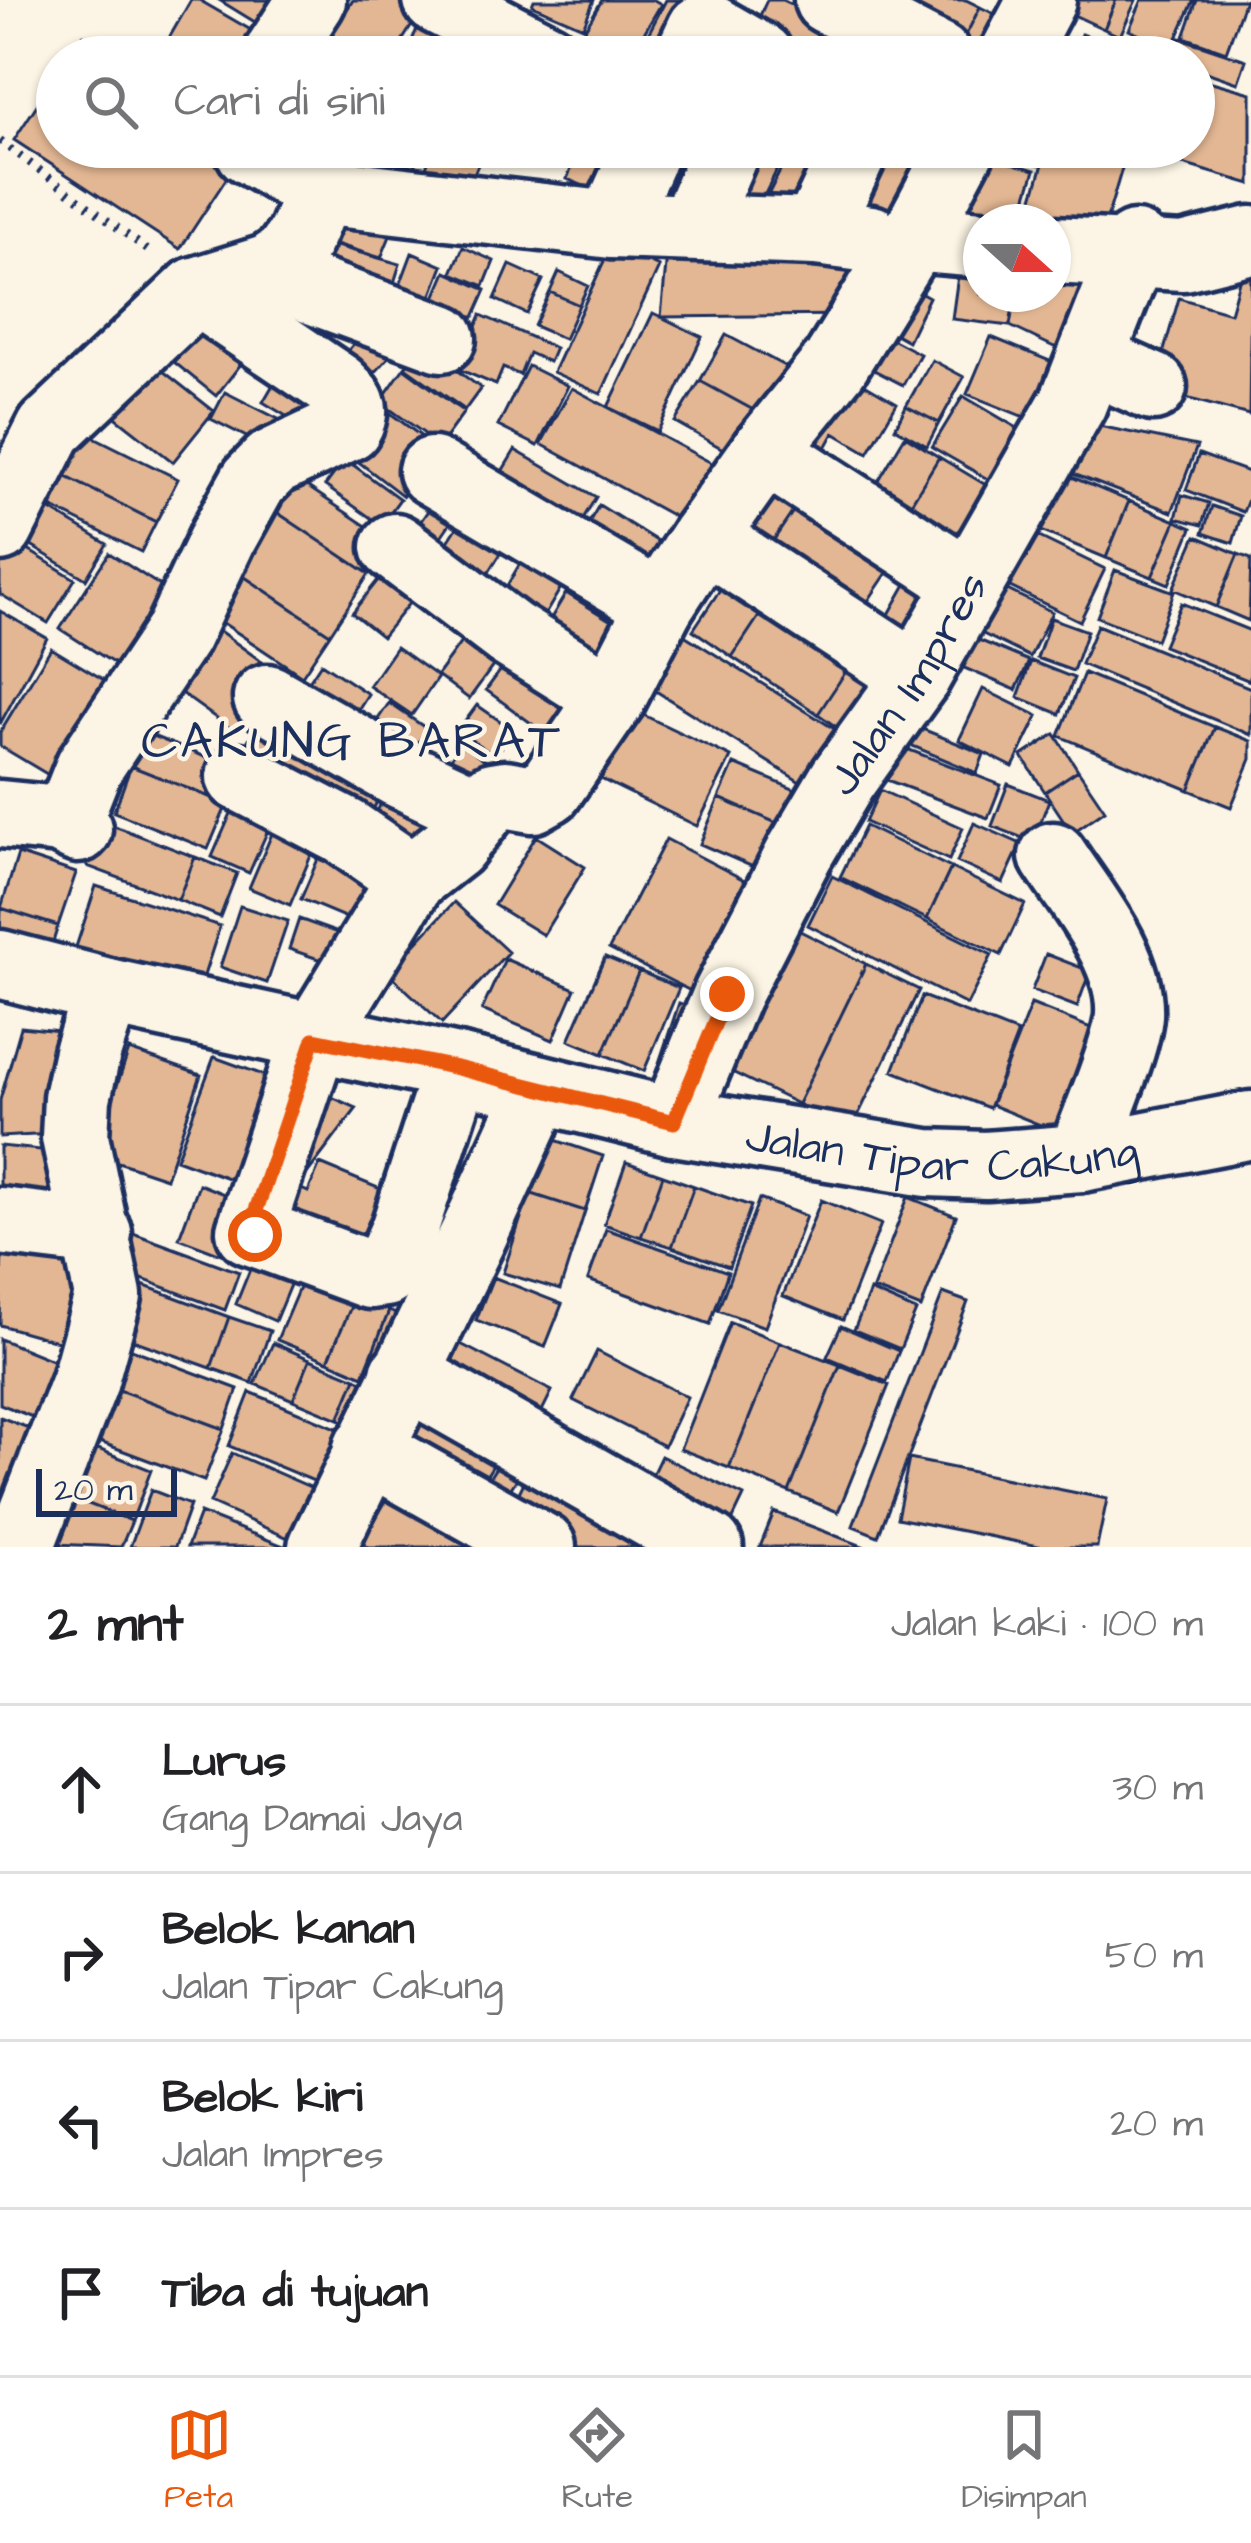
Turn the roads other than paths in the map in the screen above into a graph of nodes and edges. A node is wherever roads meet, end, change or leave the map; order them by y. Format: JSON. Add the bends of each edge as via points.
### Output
{"nodes":[{"id":1,"x":437,"y":0,"type":"edge"},
{"id":2,"x":829,"y":0,"type":"edge"},
{"id":3,"x":506,"y":36,"type":"edge"},
{"id":4,"x":898,"y":36,"type":"edge"},
{"id":5,"x":280,"y":168,"type":"edge"},
{"id":6,"x":638,"y":168,"type":"edge"},
{"id":7,"x":719,"y":168,"type":"edge"},
{"id":8,"x":858,"y":168,"type":"edge"},
{"id":9,"x":932,"y":168,"type":"edge"},
{"id":10,"x":319,"y":191,"type":"junction"},
{"id":11,"x":612,"y":225,"type":"junction"},
{"id":12,"x":692,"y":227,"type":"junction"},
{"id":13,"x":866,"y":236,"type":"junction"},
{"id":14,"x":1251,"y":240,"type":"edge"},
{"id":15,"x":963,"y":243,"type":"edge"},
{"id":16,"x":1071,"y":250,"type":"edge"},
{"id":17,"x":1133,"y":250,"type":"junction"},
{"id":18,"x":270,"y":268,"type":"junction"},
{"id":19,"x":196,"y":291,"type":"junction"},
{"id":20,"x":442,"y":338,"type":"dead end"},
{"id":21,"x":1092,"y":360,"type":"junction"},
{"id":22,"x":1154,"y":387,"type":"dead end"},
{"id":23,"x":765,"y":451,"type":"junction"},
{"id":24,"x":15,"y":462,"type":"edge"},
{"id":25,"x":432,"y":471,"type":"dead end"},
{"id":26,"x":0,"y":528,"type":"edge"},
{"id":27,"x":704,"y":537,"type":"junction"},
{"id":28,"x":395,"y":548,"type":"dead end"},
{"id":29,"x":969,"y":583,"type":"junction"},
{"id":30,"x":660,"y":605,"type":"junction"},
{"id":31,"x":917,"y":676,"type":"junction"},
{"id":32,"x":267,"y":698,"type":"dead end"},
{"id":33,"x":612,"y":698,"type":"junction"},
{"id":34,"x":240,"y":777,"type":"dead end"},
{"id":35,"x":478,"y":811,"type":"junction"},
{"id":36,"x":46,"y":821,"type":"edge"},
{"id":37,"x":1053,"y":856,"type":"dead end"},
{"id":38,"x":412,"y":878,"type":"junction"},
{"id":39,"x":0,"y":964,"type":"edge"},
{"id":40,"x":107,"y":992,"type":"junction"},
{"id":41,"x":314,"y":1039,"type":"junction"},
{"id":42,"x":457,"y":1068,"type":"junction"},
{"id":43,"x":540,"y":1089,"type":"junction"},
{"id":44,"x":674,"y":1122,"type":"junction"},
{"id":45,"x":1251,"y":1125,"type":"edge"},
{"id":46,"x":1081,"y":1157,"type":"junction"},
{"id":47,"x":0,"y":1221,"type":"edge"},
{"id":48,"x":98,"y":1233,"type":"junction"},
{"id":49,"x":404,"y":1374,"type":"junction"},
{"id":50,"x":368,"y":1449,"type":"junction"},
{"id":51,"x":20,"y":1547,"type":"edge"},
{"id":52,"x":322,"y":1547,"type":"edge"},
{"id":53,"x":542,"y":1547,"type":"edge"},
{"id":54,"x":709,"y":1547,"type":"edge"}],
"edges":[{"from":1,"to":3,"type":"street"},
{"from":2,"to":4,"type":"street"},
{"from":5,"to":10,"type":"street"},
{"from":6,"to":11,"type":"street"},
{"from":7,"to":12,"type":"street"},
{"from":8,"to":13,"type":"street"},
{"from":9,"to":13,"type":"street"},
{"from":10,"to":11,"type":"street"},
{"from":10,"to":18,"type":"street","via":[[300,237]]},
{"from":11,"to":12,"type":"street"},
{"from":12,"to":13,"type":"street"},
{"from":13,"to":15,"type":"street"},
{"from":13,"to":23,"type":"street","via":[[836,364]]},
{"from":14,"to":17,"type":"street","via":[[1183,257]]},
{"from":16,"to":17,"type":"street"},
{"from":17,"to":21,"type":"street","name":"Jalan Impres"},
{"from":18,"to":19,"type":"street"},
{"from":18,"to":20,"type":"street"},
{"from":19,"to":24,"type":"street"},
{"from":19,"to":36,"type":"street","via":[[337,386],[354,417],[349,428],[272,463],[254,481],[177,635],[89,767],[76,800]]},
{"from":21,"to":22,"type":"street"},
{"from":21,"to":29,"type":"street","name":"Jalan Impres"},
{"from":23,"to":27,"type":"street"},
{"from":23,"to":29,"type":"street"},
{"from":24,"to":26,"type":"street"},
{"from":25,"to":30,"type":"street"},
{"from":27,"to":30,"type":"street"},
{"from":27,"to":31,"type":"street"},
{"from":28,"to":33,"type":"street"},
{"from":29,"to":31,"type":"street","name":"Jalan Impres"},
{"from":30,"to":33,"type":"street"},
{"from":31,"to":44,"type":"street","name":"Jalan Impres","via":[[800,852],[727,994]]},
{"from":32,"to":35,"type":"street"},
{"from":33,"to":35,"type":"street","via":[[540,798],[493,796]]},
{"from":34,"to":38,"type":"street","via":[[344,831]]},
{"from":35,"to":38,"type":"street","via":[[453,847]]},
{"from":37,"to":46,"type":"street","via":[[1127,989],[1129,1018]]},
{"from":38,"to":41,"type":"street"},
{"from":39,"to":40,"type":"street","name":"Jalan Tipar Cakung"},
{"from":40,"to":41,"type":"street","name":"Jalan Tipar Cakung"},
{"from":40,"to":48,"type":"street","via":[[76,1118],[82,1186]]},
{"from":41,"to":42,"type":"street","name":"Jalan Tipar Cakung"},
{"from":41,"to":42,"type":"street","via":[[250,1232],[376,1277],[397,1249]]},
{"from":42,"to":43,"type":"street","name":"Jalan Tipar Cakung"},
{"from":43,"to":44,"type":"street","name":"Jalan Tipar Cakung"},
{"from":43,"to":49,"type":"street"},
{"from":44,"to":46,"type":"street","name":"Jalan Tipar Cakung","via":[[927,1163]]},
{"from":45,"to":46,"type":"street","name":"Jalan Tipar Cakung"},
{"from":47,"to":48,"type":"street"},
{"from":48,"to":51,"type":"street","via":[[108,1296],[96,1347]]},
{"from":49,"to":50,"type":"street"},
{"from":49,"to":54,"type":"street"},
{"from":50,"to":52,"type":"street"},
{"from":50,"to":53,"type":"street"}]}
